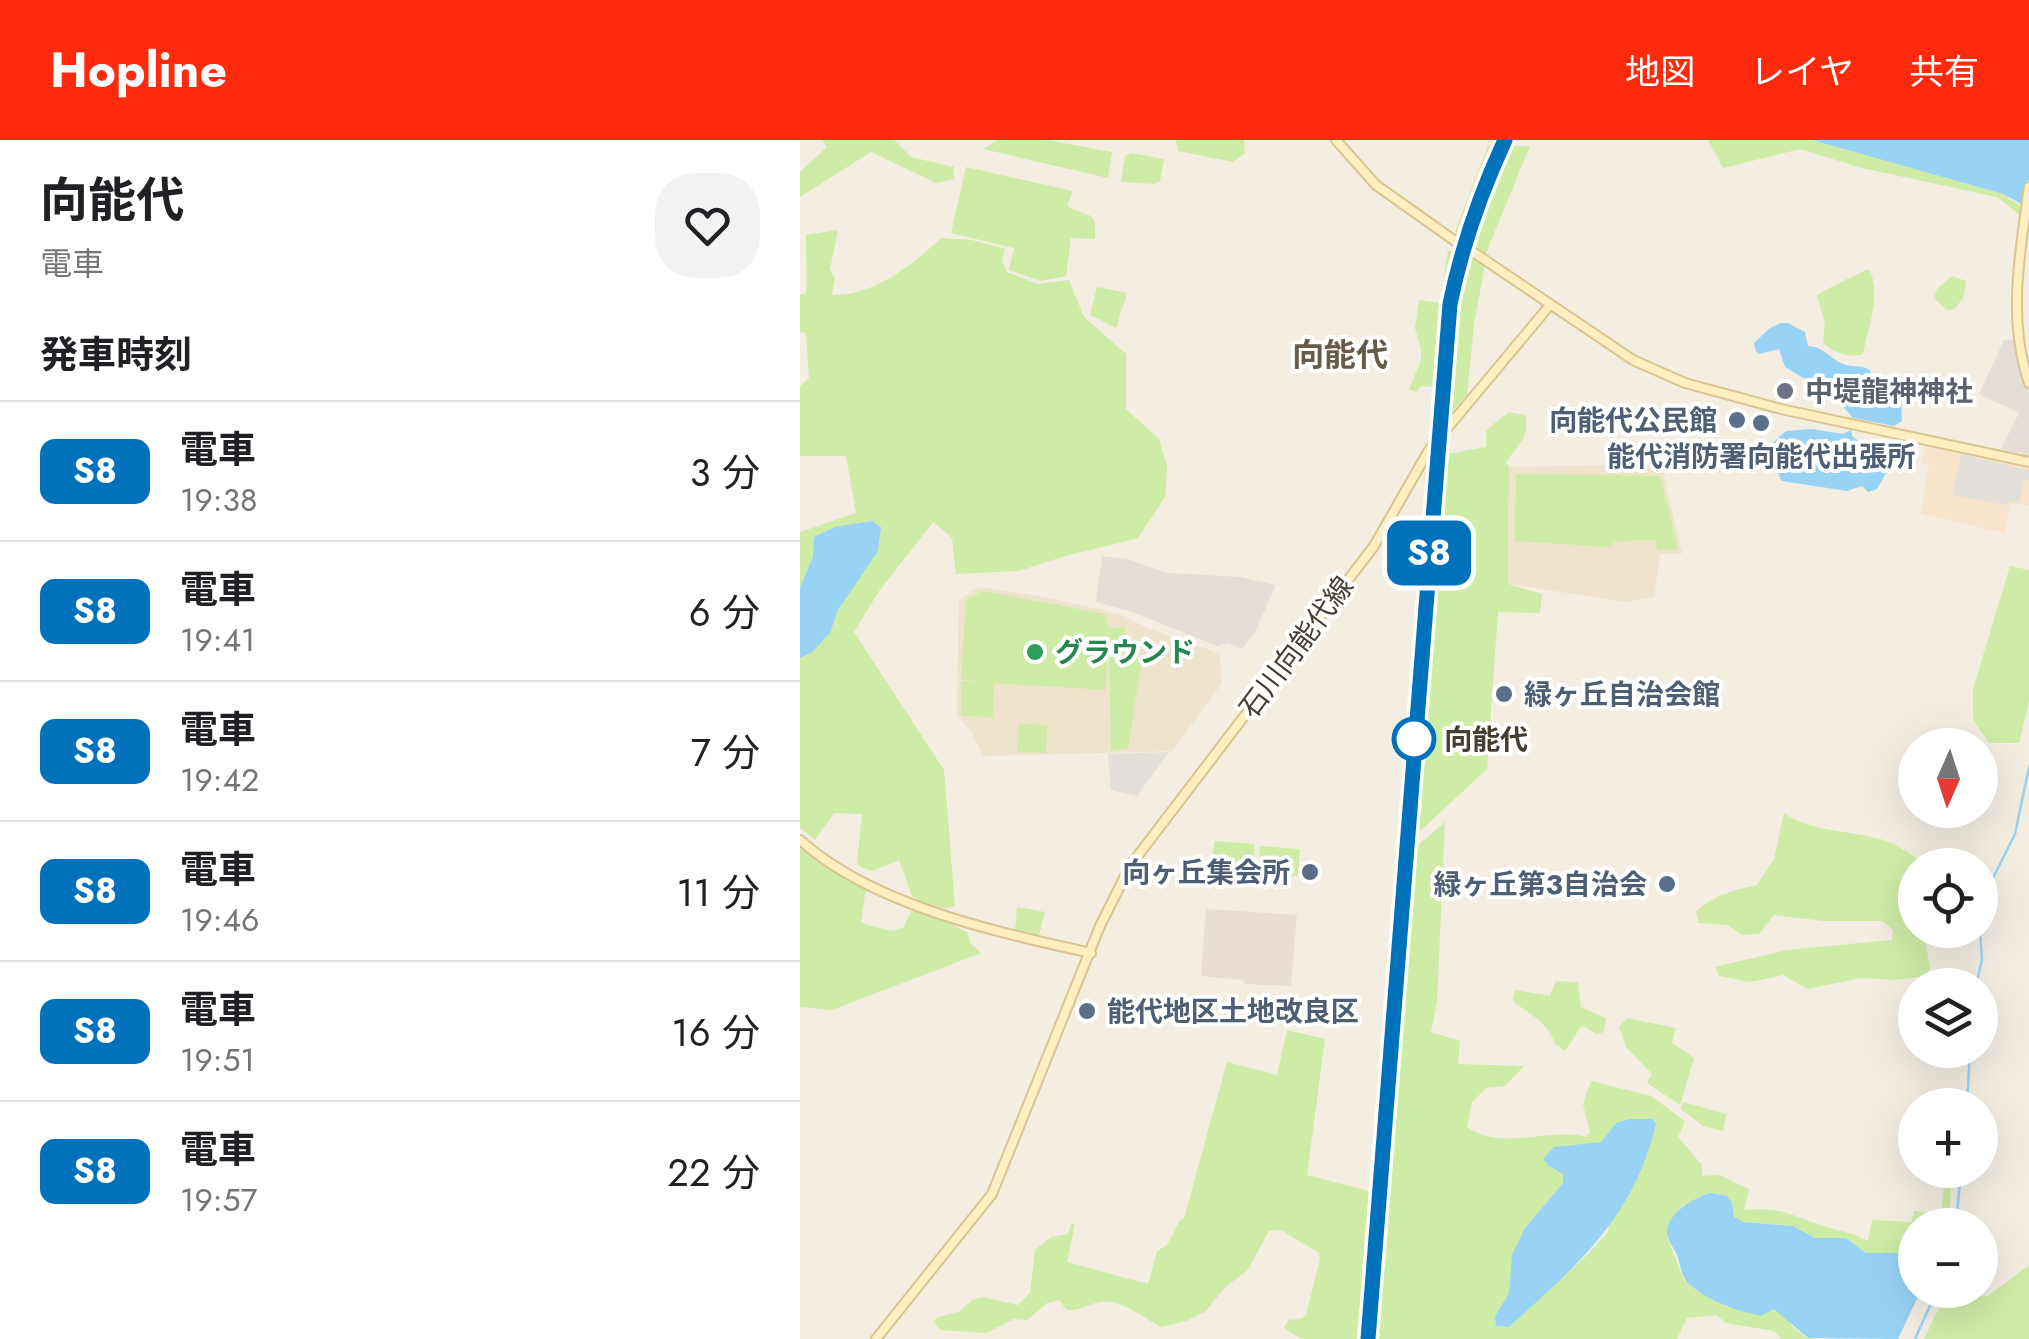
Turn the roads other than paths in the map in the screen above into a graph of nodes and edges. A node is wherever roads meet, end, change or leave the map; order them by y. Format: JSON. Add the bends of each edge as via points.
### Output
{"nodes":[{"id":1,"x":1336,"y":140,"type":"edge"},
{"id":2,"x":2029,"y":187,"type":"edge"},
{"id":3,"x":1550,"y":305,"type":"junction"},
{"id":4,"x":2029,"y":383,"type":"edge"},
{"id":5,"x":2029,"y":462,"type":"edge"},
{"id":6,"x":800,"y":840,"type":"edge"},
{"id":7,"x":1091,"y":953,"type":"junction"},
{"id":8,"x":876,"y":1339,"type":"edge"}],
"edges":[{"from":1,"to":3,"type":"main road","bridge":true,"via":[[1376,184]]},
{"from":2,"to":4,"type":"main road","via":[[2017,296]]},
{"from":3,"to":5,"type":"main road","via":[[1633,360],[1685,383]]},
{"from":3,"to":7,"type":"main road","name":"石川向能代線","via":[[1429,450],[1374,546],[1130,866]]},
{"from":6,"to":7,"type":"main road","via":[[844,872],[944,916]]},
{"from":7,"to":8,"type":"main road","name":"石川向能代線","via":[[992,1194]]}]}
